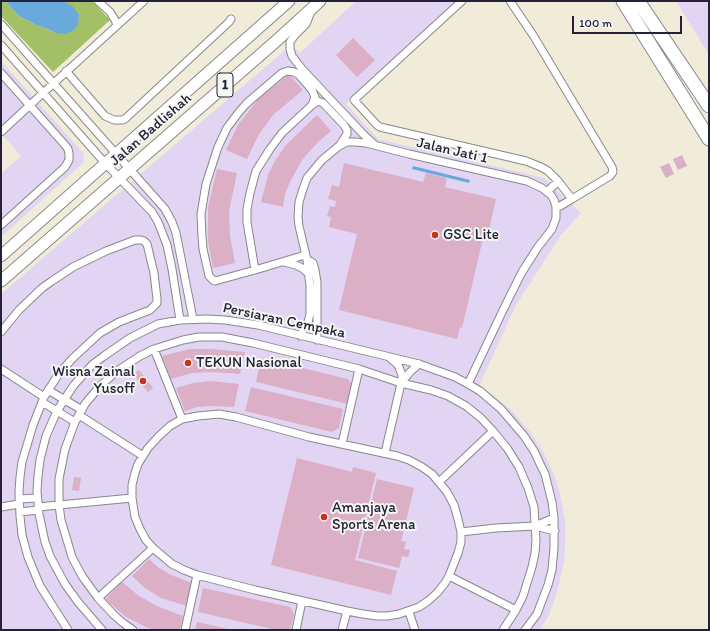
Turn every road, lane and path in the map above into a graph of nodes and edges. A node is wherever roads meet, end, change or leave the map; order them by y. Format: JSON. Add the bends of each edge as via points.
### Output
{"nodes":[{"id":1,"x":98,"y":1,"type":"edge"},
{"id":2,"x":144,"y":1,"type":"edge"},
{"id":3,"x":289,"y":1,"type":"edge"},
{"id":4,"x":462,"y":1,"type":"edge"},
{"id":5,"x":510,"y":1,"type":"edge"},
{"id":6,"x":623,"y":1,"type":"edge"},
{"id":7,"x":638,"y":1,"type":"edge"},
{"id":8,"x":316,"y":4,"type":"edge"},
{"id":9,"x":231,"y":19,"type":"dead end"},
{"id":10,"x":1,"y":24,"type":"edge"},
{"id":11,"x":117,"y":25,"type":"junction"},
{"id":12,"x":1,"y":45,"type":"edge"},
{"id":13,"x":66,"y":71,"type":"junction"},
{"id":14,"x":300,"y":72,"type":"junction"},
{"id":15,"x":1,"y":73,"type":"edge"},
{"id":16,"x":53,"y":83,"type":"junction"},
{"id":17,"x":43,"y":93,"type":"junction"},
{"id":18,"x":64,"y":96,"type":"junction"},
{"id":19,"x":30,"y":105,"type":"junction"},
{"id":20,"x":312,"y":105,"type":"junction"},
{"id":21,"x":709,"y":106,"type":"edge"},
{"id":22,"x":1,"y":132,"type":"edge"},
{"id":23,"x":708,"y":134,"type":"edge"},
{"id":24,"x":339,"y":146,"type":"junction"},
{"id":25,"x":375,"y":146,"type":"junction"},
{"id":26,"x":116,"y":154,"type":"junction"},
{"id":27,"x":105,"y":163,"type":"junction"},
{"id":28,"x":129,"y":168,"type":"junction"},
{"id":29,"x":118,"y":178,"type":"junction"},
{"id":30,"x":558,"y":181,"type":"junction"},
{"id":31,"x":547,"y":192,"type":"junction"},
{"id":32,"x":572,"y":199,"type":"junction"},
{"id":33,"x":556,"y":207,"type":"junction"},
{"id":34,"x":1,"y":225,"type":"edge"},
{"id":35,"x":1,"y":256,"type":"edge"},
{"id":36,"x":306,"y":258,"type":"junction"},
{"id":37,"x":282,"y":262,"type":"junction"},
{"id":38,"x":255,"y":270,"type":"junction"},
{"id":39,"x":308,"y":273,"type":"junction"},
{"id":40,"x":1,"y":280,"type":"edge"},
{"id":41,"x":193,"y":319,"type":"junction"},
{"id":42,"x":180,"y":320,"type":"junction"},
{"id":43,"x":1,"y":332,"type":"edge"},
{"id":44,"x":300,"y":336,"type":"junction"},
{"id":45,"x":317,"y":340,"type":"junction"},
{"id":46,"x":154,"y":349,"type":"junction"},
{"id":47,"x":388,"y":357,"type":"junction"},
{"id":48,"x":419,"y":364,"type":"junction"},
{"id":49,"x":1,"y":369,"type":"edge"},
{"id":50,"x":359,"y":369,"type":"junction"},
{"id":51,"x":401,"y":383,"type":"junction"},
{"id":52,"x":468,"y":384,"type":"junction"},
{"id":53,"x":48,"y":390,"type":"junction"},
{"id":54,"x":43,"y":400,"type":"junction"},
{"id":55,"x":64,"y":400,"type":"junction"},
{"id":56,"x":57,"y":411,"type":"junction"},
{"id":57,"x":79,"y":416,"type":"junction"},
{"id":58,"x":182,"y":419,"type":"junction"},
{"id":59,"x":493,"y":431,"type":"junction"},
{"id":60,"x":342,"y":444,"type":"junction"},
{"id":61,"x":384,"y":453,"type":"junction"},
{"id":62,"x":143,"y":456,"type":"junction"},
{"id":63,"x":439,"y":482,"type":"junction"},
{"id":64,"x":37,"y":498,"type":"junction"},
{"id":65,"x":132,"y":498,"type":"junction"},
{"id":66,"x":19,"y":505,"type":"junction"},
{"id":67,"x":59,"y":505,"type":"junction"},
{"id":68,"x":1,"y":507,"type":"edge"},
{"id":69,"x":38,"y":508,"type":"junction"},
{"id":70,"x":554,"y":518,"type":"junction"},
{"id":71,"x":536,"y":526,"type":"junction"},
{"id":72,"x":555,"y":531,"type":"junction"},
{"id":73,"x":460,"y":532,"type":"junction"},
{"id":74,"x":153,"y":548,"type":"junction"},
{"id":75,"x":197,"y":575,"type":"junction"},
{"id":76,"x":450,"y":576,"type":"junction"},
{"id":77,"x":98,"y":598,"type":"junction"},
{"id":78,"x":302,"y":601,"type":"junction"},
{"id":79,"x":516,"y":610,"type":"junction"},
{"id":80,"x":347,"y":611,"type":"junction"},
{"id":81,"x":409,"y":612,"type":"junction"},
{"id":82,"x":68,"y":630,"type":"edge"},
{"id":83,"x":101,"y":630,"type":"edge"},
{"id":84,"x":133,"y":630,"type":"edge"},
{"id":85,"x":185,"y":630,"type":"edge"},
{"id":86,"x":296,"y":630,"type":"edge"},
{"id":87,"x":342,"y":630,"type":"edge"},
{"id":88,"x":415,"y":630,"type":"edge"},
{"id":89,"x":503,"y":630,"type":"edge"},
{"id":90,"x":525,"y":630,"type":"edge"}],
"edges":[{"from":1,"to":11,"type":"street","via":[[110,12]]},
{"from":2,"to":11,"type":"street"},
{"from":3,"to":26,"type":"main road","name":"Jalan Badlishah","number":"1"},
{"from":4,"to":30,"type":"street","via":[[354,100],[377,125],[526,161],[548,171]]},
{"from":5,"to":32,"type":"street","via":[[612,167],[613,172],[610,176]]},
{"from":6,"to":23,"type":"highway"},
{"from":7,"to":21,"type":"highway"},
{"from":8,"to":14,"type":"street","via":[[306,24],[290,42],[292,56]]},
{"from":8,"to":28,"type":"main road","name":"Jalan Badlishah","number":"1"},
{"from":9,"to":13,"type":"street","via":[[123,120],[105,116]]},
{"from":10,"to":16,"type":"street"},
{"from":11,"to":13,"type":"street"},
{"from":12,"to":17,"type":"street"},
{"from":13,"to":16,"type":"street"},
{"from":13,"to":18,"type":"street","via":[[60,84]]},
{"from":14,"to":20,"type":"street","via":[[314,92]]},
{"from":14,"to":25,"type":"street"},
{"from":14,"to":38,"type":"street","via":[[282,73],[239,112],[223,136],[206,184],[201,214],[203,249],[210,278],[215,280]]},
{"from":15,"to":19,"type":"street"},
{"from":16,"to":17,"type":"street"},
{"from":16,"to":18,"type":"street"},
{"from":17,"to":19,"type":"street"},
{"from":17,"to":27,"type":"street"},
{"from":18,"to":26,"type":"street"},
{"from":19,"to":22,"type":"street"},
{"from":19,"to":34,"type":"street","via":[[68,149],[68,160],[65,167]]},
{"from":20,"to":24,"type":"street","via":[[318,101],[322,103],[344,125],[347,134]]},
{"from":20,"to":38,"type":"street","via":[[275,141],[256,171],[247,209]]},
{"from":24,"to":25,"type":"street","name":"Jalan Jati 1","via":[[347,142]]},
{"from":24,"to":36,"type":"street","name":"Jalan Jati 1","via":[[313,170],[303,189],[298,217]]},
{"from":25,"to":31,"type":"street","name":"Jalan Jati 1","via":[[526,181]]},
{"from":26,"to":27,"type":"main road","name":"Jalan Badlishah","number":"1"},
{"from":26,"to":28,"type":"street"},
{"from":27,"to":29,"type":"street"},
{"from":27,"to":35,"type":"main road","name":"Jalan Badlishah","number":"1"},
{"from":28,"to":29,"type":"main road","name":"Jalan Badlishah","number":"1"},
{"from":28,"to":41,"type":"street","via":[[161,203],[172,222]]},
{"from":29,"to":40,"type":"main road","name":"Jalan Badlishah","number":"1"},
{"from":29,"to":42,"type":"street","via":[[152,212],[160,228],[167,245]]},
{"from":30,"to":31,"type":"street"},
{"from":30,"to":32,"type":"street"},
{"from":31,"to":33,"type":"street","name":"Jalan Jati 1"},
{"from":32,"to":33,"type":"street"},
{"from":33,"to":52,"type":"street","via":[[552,229],[522,272]]},
{"from":36,"to":37,"type":"street"},
{"from":36,"to":39,"type":"street","name":"Jalan Jati 1"},
{"from":36,"to":45,"type":"street","via":[[313,263],[317,282]]},
{"from":37,"to":38,"type":"street"},
{"from":37,"to":39,"type":"street","via":[[296,265]]},
{"from":39,"to":44,"type":"street","name":"Jalan Jati 1","via":[[310,314]]},
{"from":41,"to":42,"type":"street","name":"Persiaran Cempaka"},
{"from":41,"to":44,"type":"street","name":"Persiaran Cempaka","via":[[242,322]]},
{"from":42,"to":55,"type":"street","name":"Persiaran Cempaka","via":[[158,324],[120,344],[78,379]]},
{"from":43,"to":53,"type":"street","via":[[19,310],[61,274],[106,251],[135,240],[144,241],[154,273],[156,303],[150,310],[119,322],[100,333],[67,364]]},
{"from":44,"to":45,"type":"street","name":"Persiaran Cempaka"},
{"from":45,"to":47,"type":"street","name":"Persiaran Cempaka"},
{"from":46,"to":50,"type":"street","via":[[200,337],[222,337]]},
{"from":46,"to":57,"type":"street","via":[[117,370],[92,395]]},
{"from":46,"to":58,"type":"street"},
{"from":47,"to":48,"type":"street","name":"Persiaran Cempaka"},
{"from":47,"to":51,"type":"street","via":[[399,367]]},
{"from":48,"to":51,"type":"street"},
{"from":48,"to":52,"type":"street","name":"Persiaran Cempaka"},
{"from":49,"to":54,"type":"street"},
{"from":50,"to":51,"type":"street"},
{"from":50,"to":60,"type":"street"},
{"from":51,"to":59,"type":"street","via":[[448,396],[466,406]]},
{"from":51,"to":61,"type":"street"},
{"from":52,"to":70,"type":"street","name":"Persiaran Cempaka","via":[[480,391],[513,422],[534,451],[545,474]]},
{"from":53,"to":54,"type":"street"},
{"from":53,"to":55,"type":"street"},
{"from":54,"to":56,"type":"street"},
{"from":54,"to":66,"type":"street","via":[[22,462]]},
{"from":55,"to":56,"type":"street","name":"Persiaran Cempaka"},
{"from":55,"to":57,"type":"street"},
{"from":56,"to":57,"type":"street"},
{"from":56,"to":64,"type":"street","name":"Persiaran Cempaka","via":[[46,436],[40,460]]},
{"from":57,"to":62,"type":"street"},
{"from":57,"to":67,"type":"street","via":[[65,449],[59,479]]},
{"from":58,"to":60,"type":"street","via":[[219,414],[236,416]]},
{"from":58,"to":62,"type":"street","via":[[158,436]]},
{"from":59,"to":63,"type":"street"},
{"from":59,"to":71,"type":"street","via":[[507,448],[528,488]]},
{"from":60,"to":61,"type":"street"},
{"from":61,"to":63,"type":"street","via":[[409,460],[432,474]]},
{"from":62,"to":65,"type":"street","via":[[135,473]]},
{"from":63,"to":73,"type":"street","via":[[454,505]]},
{"from":64,"to":66,"type":"street"},
{"from":64,"to":69,"type":"street","name":"Persiaran Cempaka"},
{"from":65,"to":67,"type":"street"},
{"from":65,"to":74,"type":"street","via":[[140,529]]},
{"from":66,"to":68,"type":"street"},
{"from":66,"to":69,"type":"street"},
{"from":66,"to":82,"type":"street","via":[[22,535],[28,557],[47,598]]},
{"from":67,"to":69,"type":"street"},
{"from":67,"to":77,"type":"street","via":[[72,557]]},
{"from":69,"to":83,"type":"street","name":"Persiaran Cempaka","via":[[45,542],[57,570]]},
{"from":70,"to":71,"type":"street"},
{"from":70,"to":72,"type":"street","name":"Persiaran Cempaka"},
{"from":71,"to":72,"type":"street"},
{"from":71,"to":73,"type":"street"},
{"from":71,"to":79,"type":"street","via":[[532,567]]},
{"from":72,"to":90,"type":"street","name":"Persiaran Cempaka","via":[[548,584],[537,614]]},
{"from":73,"to":76,"type":"street","via":[[461,542]]},
{"from":74,"to":75,"type":"street","via":[[172,564]]},
{"from":74,"to":77,"type":"street"},
{"from":75,"to":78,"type":"street"},
{"from":75,"to":85,"type":"street"},
{"from":76,"to":79,"type":"street"},
{"from":76,"to":81,"type":"street","via":[[428,601]]},
{"from":77,"to":84,"type":"street"},
{"from":78,"to":80,"type":"street"},
{"from":78,"to":86,"type":"street"},
{"from":79,"to":89,"type":"street"},
{"from":80,"to":81,"type":"street","via":[[387,616]]},
{"from":80,"to":87,"type":"street"},
{"from":81,"to":88,"type":"street"}]}
